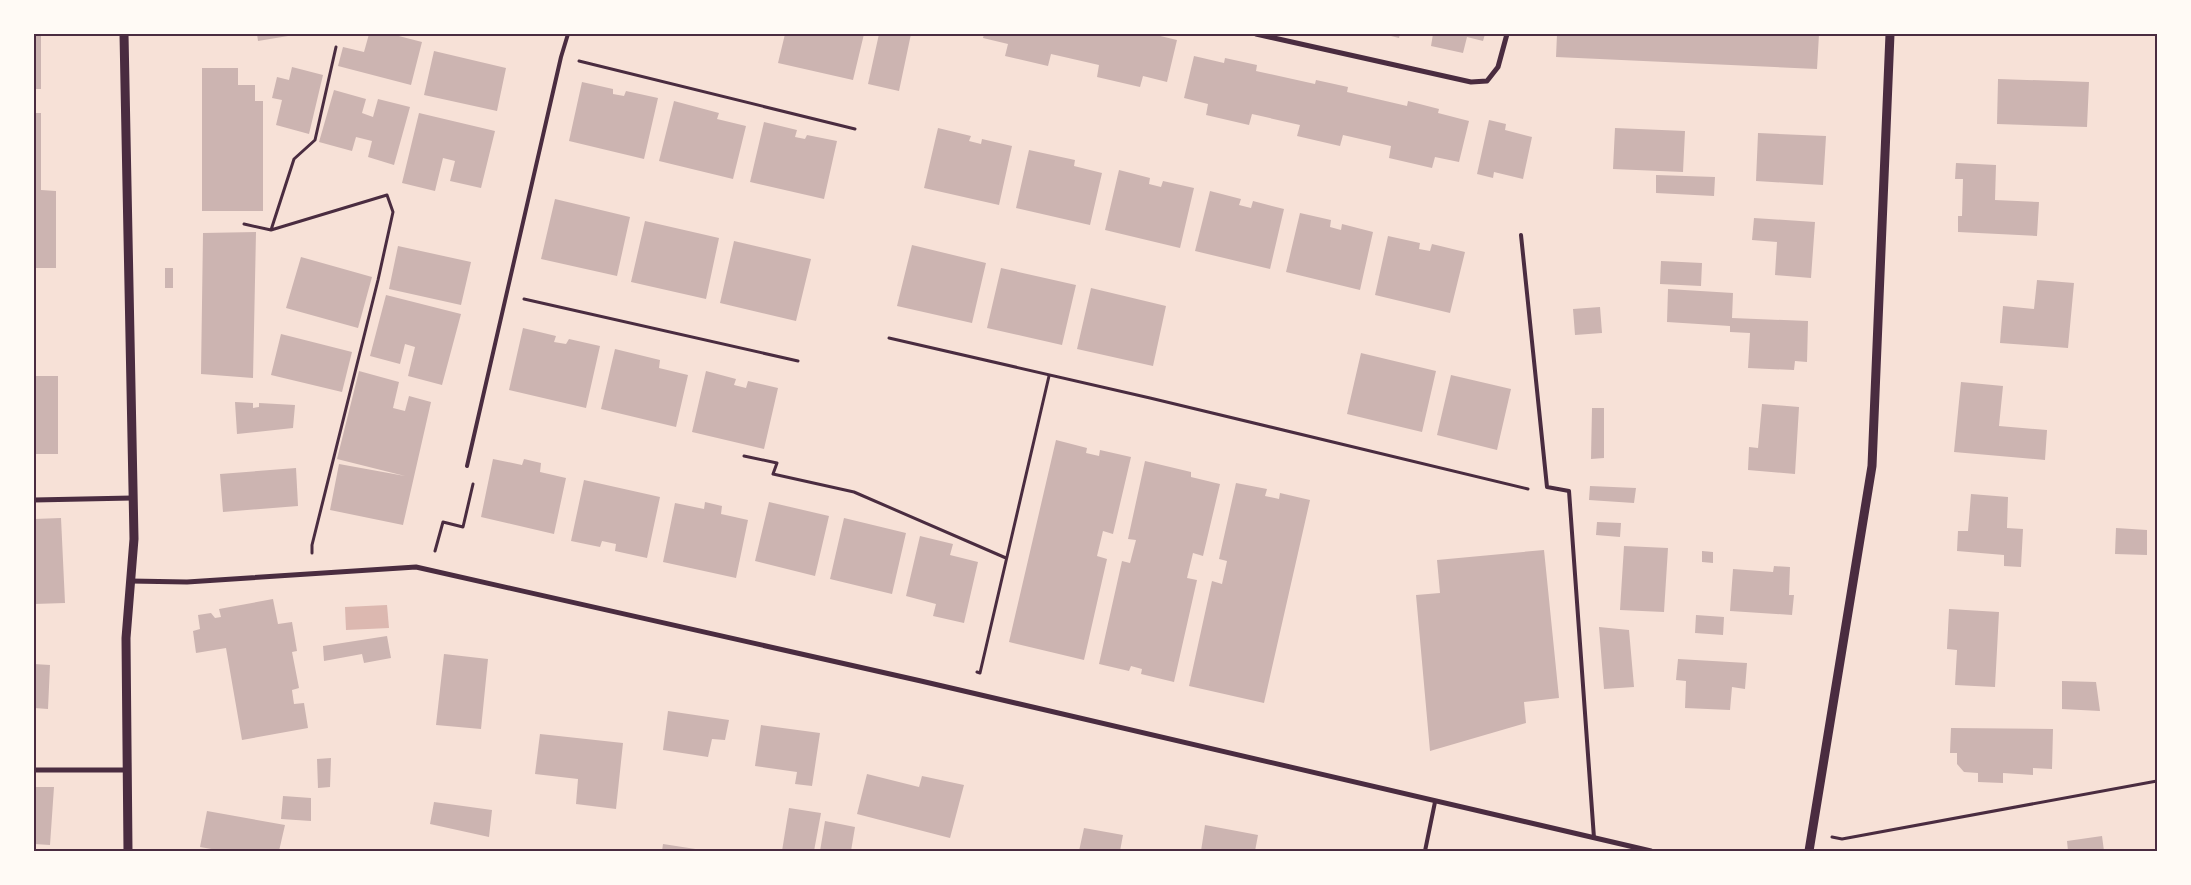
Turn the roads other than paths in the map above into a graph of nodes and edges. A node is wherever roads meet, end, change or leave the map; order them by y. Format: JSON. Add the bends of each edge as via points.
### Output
{"nodes":[{"id":1,"x":124,"y":34,"type":"edge"},
{"id":2,"x":568,"y":34,"type":"edge"},
{"id":3,"x":1256,"y":34,"type":"edge"},
{"id":4,"x":1507,"y":34,"type":"edge"},
{"id":5,"x":1890,"y":34,"type":"edge"},
{"id":6,"x":1521,"y":236,"type":"dead end"},
{"id":7,"x":466,"y":466,"type":"dead end"},
{"id":8,"x":132,"y":498,"type":"junction"},
{"id":9,"x":34,"y":500,"type":"edge"},
{"id":10,"x":130,"y":581,"type":"junction"},
{"id":11,"x":34,"y":770,"type":"edge"},
{"id":12,"x":128,"y":770,"type":"junction"},
{"id":13,"x":1435,"y":802,"type":"junction"},
{"id":14,"x":1594,"y":838,"type":"junction"},
{"id":15,"x":128,"y":851,"type":"edge"},
{"id":16,"x":1425,"y":851,"type":"edge"},
{"id":17,"x":1651,"y":851,"type":"edge"},
{"id":18,"x":1809,"y":851,"type":"edge"}],
"edges":[{"from":1,"to":8,"type":"street"},
{"from":2,"to":7,"type":"lane"},
{"from":3,"to":4,"type":"street","via":[[1471,82],[1487,80],[1498,67]]},
{"from":5,"to":18,"type":"street","via":[[1872,466]]},
{"from":6,"to":14,"type":"lane","via":[[1547,486],[1569,492]]},
{"from":8,"to":9,"type":"street"},
{"from":8,"to":10,"type":"street","via":[[134,539]]},
{"from":10,"to":12,"type":"street","via":[[126,638]]},
{"from":10,"to":13,"type":"street","via":[[187,582],[416,567],[961,690]]},
{"from":11,"to":12,"type":"street"},
{"from":12,"to":15,"type":"street"},
{"from":13,"to":14,"type":"street"},
{"from":13,"to":16,"type":"lane"},
{"from":14,"to":17,"type":"street"}]}
